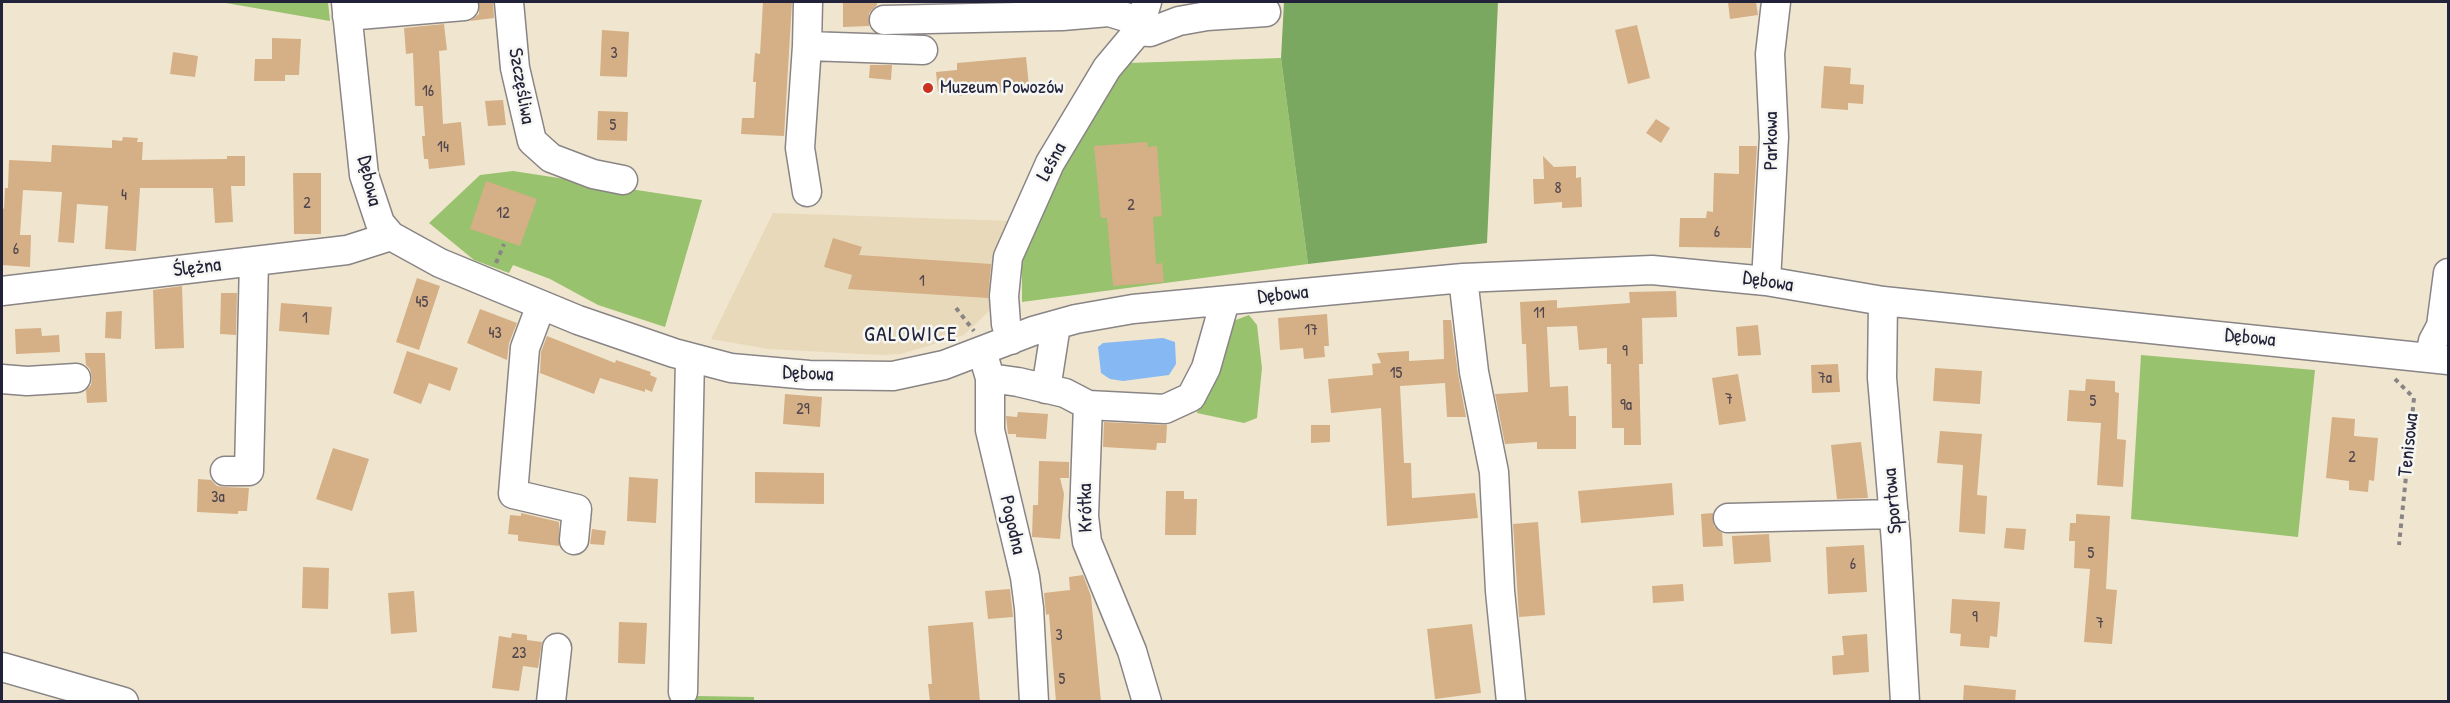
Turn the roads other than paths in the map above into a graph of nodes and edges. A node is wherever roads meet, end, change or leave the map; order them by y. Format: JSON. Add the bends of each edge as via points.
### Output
{"nodes":[{"id":1,"x":509,"y":2,"type":"edge"},
{"id":2,"x":808,"y":2,"type":"edge"},
{"id":3,"x":1776,"y":2,"type":"edge"},
{"id":4,"x":465,"y":6,"type":"dead end"},
{"id":5,"x":347,"y":9,"type":"edge"},
{"id":6,"x":1266,"y":12,"type":"dead end"},
{"id":7,"x":1143,"y":18,"type":"edge"},
{"id":8,"x":884,"y":20,"type":"dead end"},
{"id":9,"x":807,"y":46,"type":"junction"},
{"id":10,"x":923,"y":50,"type":"dead end"},
{"id":11,"x":623,"y":180,"type":"dead end"},
{"id":12,"x":807,"y":192,"type":"dead end"},
{"id":13,"x":391,"y":236,"type":"junction"},
{"id":14,"x":254,"y":261,"type":"junction"},
{"id":15,"x":2448,"y":273,"type":"edge"},
{"id":16,"x":1463,"y":278,"type":"junction"},
{"id":17,"x":1766,"y":281,"type":"junction"},
{"id":18,"x":2,"y":291,"type":"edge"},
{"id":19,"x":1225,"y":301,"type":"junction"},
{"id":20,"x":1883,"y":301,"type":"junction"},
{"id":21,"x":541,"y":305,"type":"junction"},
{"id":22,"x":1056,"y":325,"type":"junction"},
{"id":23,"x":1011,"y":340,"type":"junction"},
{"id":24,"x":979,"y":342,"type":"junction"},
{"id":25,"x":690,"y":358,"type":"junction"},
{"id":26,"x":2439,"y":359,"type":"edge"},
{"id":27,"x":76,"y":378,"type":"dead end"},
{"id":28,"x":990,"y":378,"type":"junction"},
{"id":29,"x":2,"y":380,"type":"edge"},
{"id":30,"x":1046,"y":389,"type":"junction"},
{"id":31,"x":1088,"y":405,"type":"junction"},
{"id":32,"x":225,"y":471,"type":"dead end"},
{"id":33,"x":1894,"y":514,"type":"junction"},
{"id":34,"x":1728,"y":518,"type":"dead end"},
{"id":35,"x":574,"y":540,"type":"dead end"},
{"id":36,"x":557,"y":648,"type":"dead end"},
{"id":37,"x":2,"y":667,"type":"edge"},
{"id":38,"x":683,"y":692,"type":"dead end"},
{"id":39,"x":124,"y":702,"type":"edge"},
{"id":40,"x":551,"y":702,"type":"edge"},
{"id":41,"x":1034,"y":702,"type":"edge"},
{"id":42,"x":1147,"y":702,"type":"edge"},
{"id":43,"x":1511,"y":702,"type":"edge"},
{"id":44,"x":1905,"y":702,"type":"edge"}],
"edges":[{"from":1,"to":11,"type":"street","name":"Szczęśliwa","via":[[515,68],[532,141],[551,159]]},
{"from":2,"to":9,"type":"street"},
{"from":3,"to":17,"type":"street","name":"Parkowa","via":[[1770,54],[1774,137]]},
{"from":4,"to":5,"type":"street"},
{"from":5,"to":13,"type":"street","name":"Dębowa","via":[[364,175],[380,223]]},
{"from":6,"to":7,"type":"street","via":[[1207,16],[1150,32]]},
{"from":7,"to":8,"type":"street","via":[[1109,12]]},
{"from":7,"to":23,"type":"street","name":"Leśna","via":[[1107,68],[1050,163],[1008,257],[1004,296]]},
{"from":9,"to":10,"type":"street"},
{"from":9,"to":12,"type":"street","via":[[800,148]]},
{"from":13,"to":14,"type":"street","name":"Ślężna","via":[[347,250]]},
{"from":13,"to":21,"type":"street","name":"Dębowa","via":[[440,263]]},
{"from":14,"to":18,"type":"street","name":"Ślężna"},
{"from":14,"to":32,"type":"street","via":[[249,471]]},
{"from":15,"to":26,"type":"street","via":[[2441,326],[2433,341]]},
{"from":16,"to":17,"type":"street","name":"Dębowa","via":[[1652,270]]},
{"from":16,"to":19,"type":"street","name":"Dębowa"},
{"from":16,"to":43,"type":"street","via":[[1474,372],[1494,472]]},
{"from":17,"to":20,"type":"street","name":"Dębowa"},
{"from":19,"to":22,"type":"street","name":"Dębowa","via":[[1132,309]]},
{"from":19,"to":31,"type":"street","via":[[1206,368],[1191,397],[1165,409]]},
{"from":20,"to":26,"type":"street","name":"Dębowa","via":[[2396,366]]},
{"from":20,"to":33,"type":"street","name":"Sportowa","via":[[1882,378]]},
{"from":21,"to":25,"type":"street","name":"Dębowa"},
{"from":21,"to":35,"type":"street","via":[[525,348],[505,493],[577,508]]},
{"from":22,"to":23,"type":"street","name":"Dębowa"},
{"from":22,"to":30,"type":"street"},
{"from":23,"to":24,"type":"street","name":"Dębowa"},
{"from":24,"to":25,"type":"street","name":"Dębowa","via":[[944,365],[893,376],[809,375],[731,368]]},
{"from":24,"to":28,"type":"street","name":"Pogodna"},
{"from":25,"to":38,"type":"street"},
{"from":27,"to":29,"type":"street"},
{"from":28,"to":30,"type":"street"},
{"from":28,"to":41,"type":"street","name":"Pogodna","via":[[990,430],[1025,577]]},
{"from":30,"to":31,"type":"street","via":[[1065,393]]},
{"from":31,"to":42,"type":"street","name":"Krótka","via":[[1084,516],[1087,542],[1132,651]]},
{"from":33,"to":34,"type":"street"},
{"from":33,"to":44,"type":"street","name":"Sportowa"},
{"from":36,"to":40,"type":"street"},
{"from":37,"to":39,"type":"street"}]}
